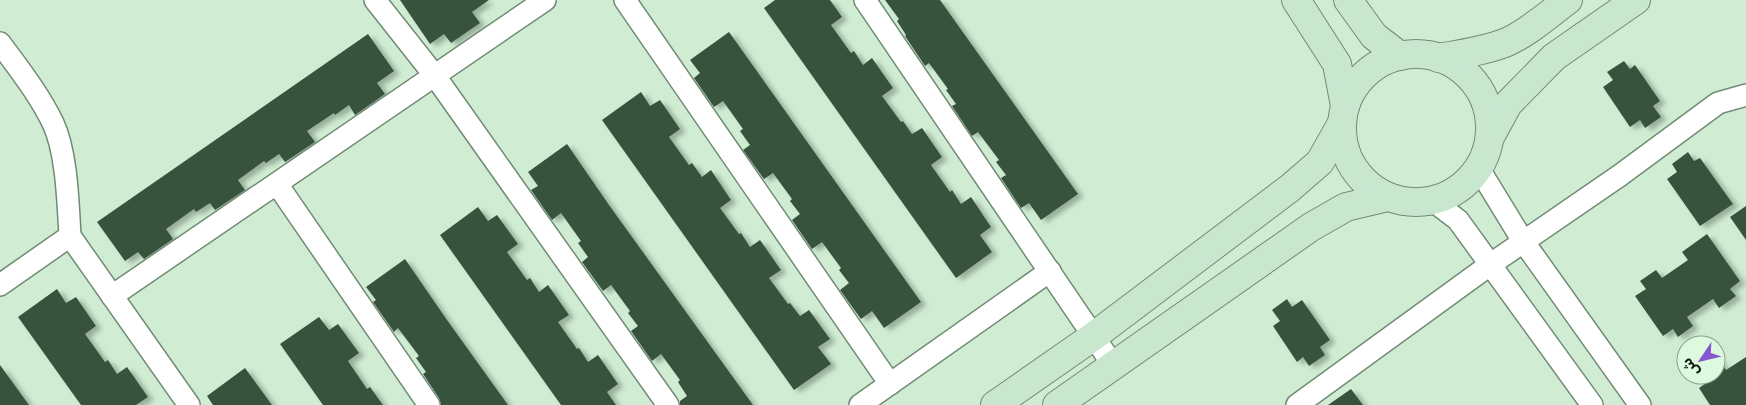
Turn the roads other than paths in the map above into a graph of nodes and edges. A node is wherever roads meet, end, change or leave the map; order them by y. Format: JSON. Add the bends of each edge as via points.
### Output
{"nodes":[{"id":1,"x":375,"y":0,"type":"edge"},
{"id":2,"x":545,"y":0,"type":"edge"},
{"id":3,"x":625,"y":0,"type":"edge"},
{"id":4,"x":865,"y":0,"type":"edge"},
{"id":5,"x":1296,"y":0,"type":"edge"},
{"id":6,"x":1348,"y":0,"type":"edge"},
{"id":7,"x":1568,"y":0,"type":"edge"},
{"id":8,"x":1636,"y":0,"type":"edge"},
{"id":9,"x":0,"y":43,"type":"edge"},
{"id":10,"x":1400,"y":56,"type":"junction"},
{"id":11,"x":1438,"y":58,"type":"junction"},
{"id":12,"x":435,"y":76,"type":"junction"},
{"id":13,"x":1746,"y":95,"type":"edge"},
{"id":14,"x":1344,"y":114,"type":"junction"},
{"id":15,"x":1490,"y":137,"type":"junction"},
{"id":16,"x":1479,"y":168,"type":"junction"},
{"id":17,"x":276,"y":184,"type":"junction"},
{"id":18,"x":1388,"y":197,"type":"junction"},
{"id":19,"x":1433,"y":201,"type":"junction"},
{"id":20,"x":70,"y":236,"type":"junction"},
{"id":21,"x":1523,"y":242,"type":"junction"},
{"id":22,"x":1491,"y":264,"type":"junction"},
{"id":23,"x":1050,"y":271,"type":"junction"},
{"id":24,"x":0,"y":285,"type":"edge"},
{"id":25,"x":112,"y":296,"type":"junction"},
{"id":26,"x":1094,"y":336,"type":"junction"},
{"id":27,"x":1114,"y":365,"type":"junction"},
{"id":28,"x":890,"y":384,"type":"junction"},
{"id":29,"x":189,"y":405,"type":"edge"},
{"id":30,"x":429,"y":405,"type":"edge"},
{"id":31,"x":668,"y":405,"type":"edge"},
{"id":32,"x":860,"y":405,"type":"edge"},
{"id":33,"x":995,"y":405,"type":"edge"},
{"id":34,"x":1056,"y":405,"type":"edge"},
{"id":35,"x":1296,"y":405,"type":"edge"},
{"id":36,"x":1592,"y":405,"type":"edge"},
{"id":37,"x":1640,"y":405,"type":"edge"}],
"edges":[{"from":1,"to":12,"type":"street"},
{"from":2,"to":12,"type":"street"},
{"from":3,"to":28,"type":"street"},
{"from":4,"to":23,"type":"street"},
{"from":5,"to":14,"type":"street","via":[[1337,64]]},
{"from":6,"to":10,"type":"street","via":[[1374,36]]},
{"from":7,"to":11,"type":"street","via":[[1507,42]]},
{"from":8,"to":15,"type":"street","via":[[1554,57],[1508,104]]},
{"from":9,"to":20,"type":"street","via":[[54,124],[67,191]]},
{"from":10,"to":11,"type":"street","via":[[1419,54]]},
{"from":10,"to":14,"type":"street","via":[[1382,62],[1366,74],[1354,88]]},
{"from":11,"to":15,"type":"street","via":[[1461,69],[1478,88],[1488,111]]},
{"from":12,"to":17,"type":"street"},
{"from":12,"to":31,"type":"street"},
{"from":13,"to":21,"type":"street","via":[[1718,103]]},
{"from":14,"to":18,"type":"street","via":[[1344,146],[1353,167],[1368,185]]},
{"from":14,"to":26,"type":"street","via":[[1320,162]]},
{"from":15,"to":16,"type":"street"},
{"from":16,"to":19,"type":"street","via":[[1451,194]]},
{"from":16,"to":21,"type":"street"},
{"from":17,"to":25,"type":"street"},
{"from":17,"to":30,"type":"street"},
{"from":18,"to":19,"type":"street","via":[[1410,202]]},
{"from":18,"to":27,"type":"street","via":[[1346,207],[1311,227]]},
{"from":19,"to":22,"type":"street","via":[[1458,220]]},
{"from":20,"to":24,"type":"street"},
{"from":20,"to":25,"type":"street"},
{"from":21,"to":22,"type":"street"},
{"from":21,"to":37,"type":"street"},
{"from":22,"to":35,"type":"street"},
{"from":22,"to":36,"type":"street"},
{"from":23,"to":26,"type":"street"},
{"from":23,"to":28,"type":"street"},
{"from":25,"to":29,"type":"street"},
{"from":26,"to":27,"type":"street"},
{"from":26,"to":33,"type":"street"},
{"from":27,"to":34,"type":"street"},
{"from":28,"to":32,"type":"street"}]}
